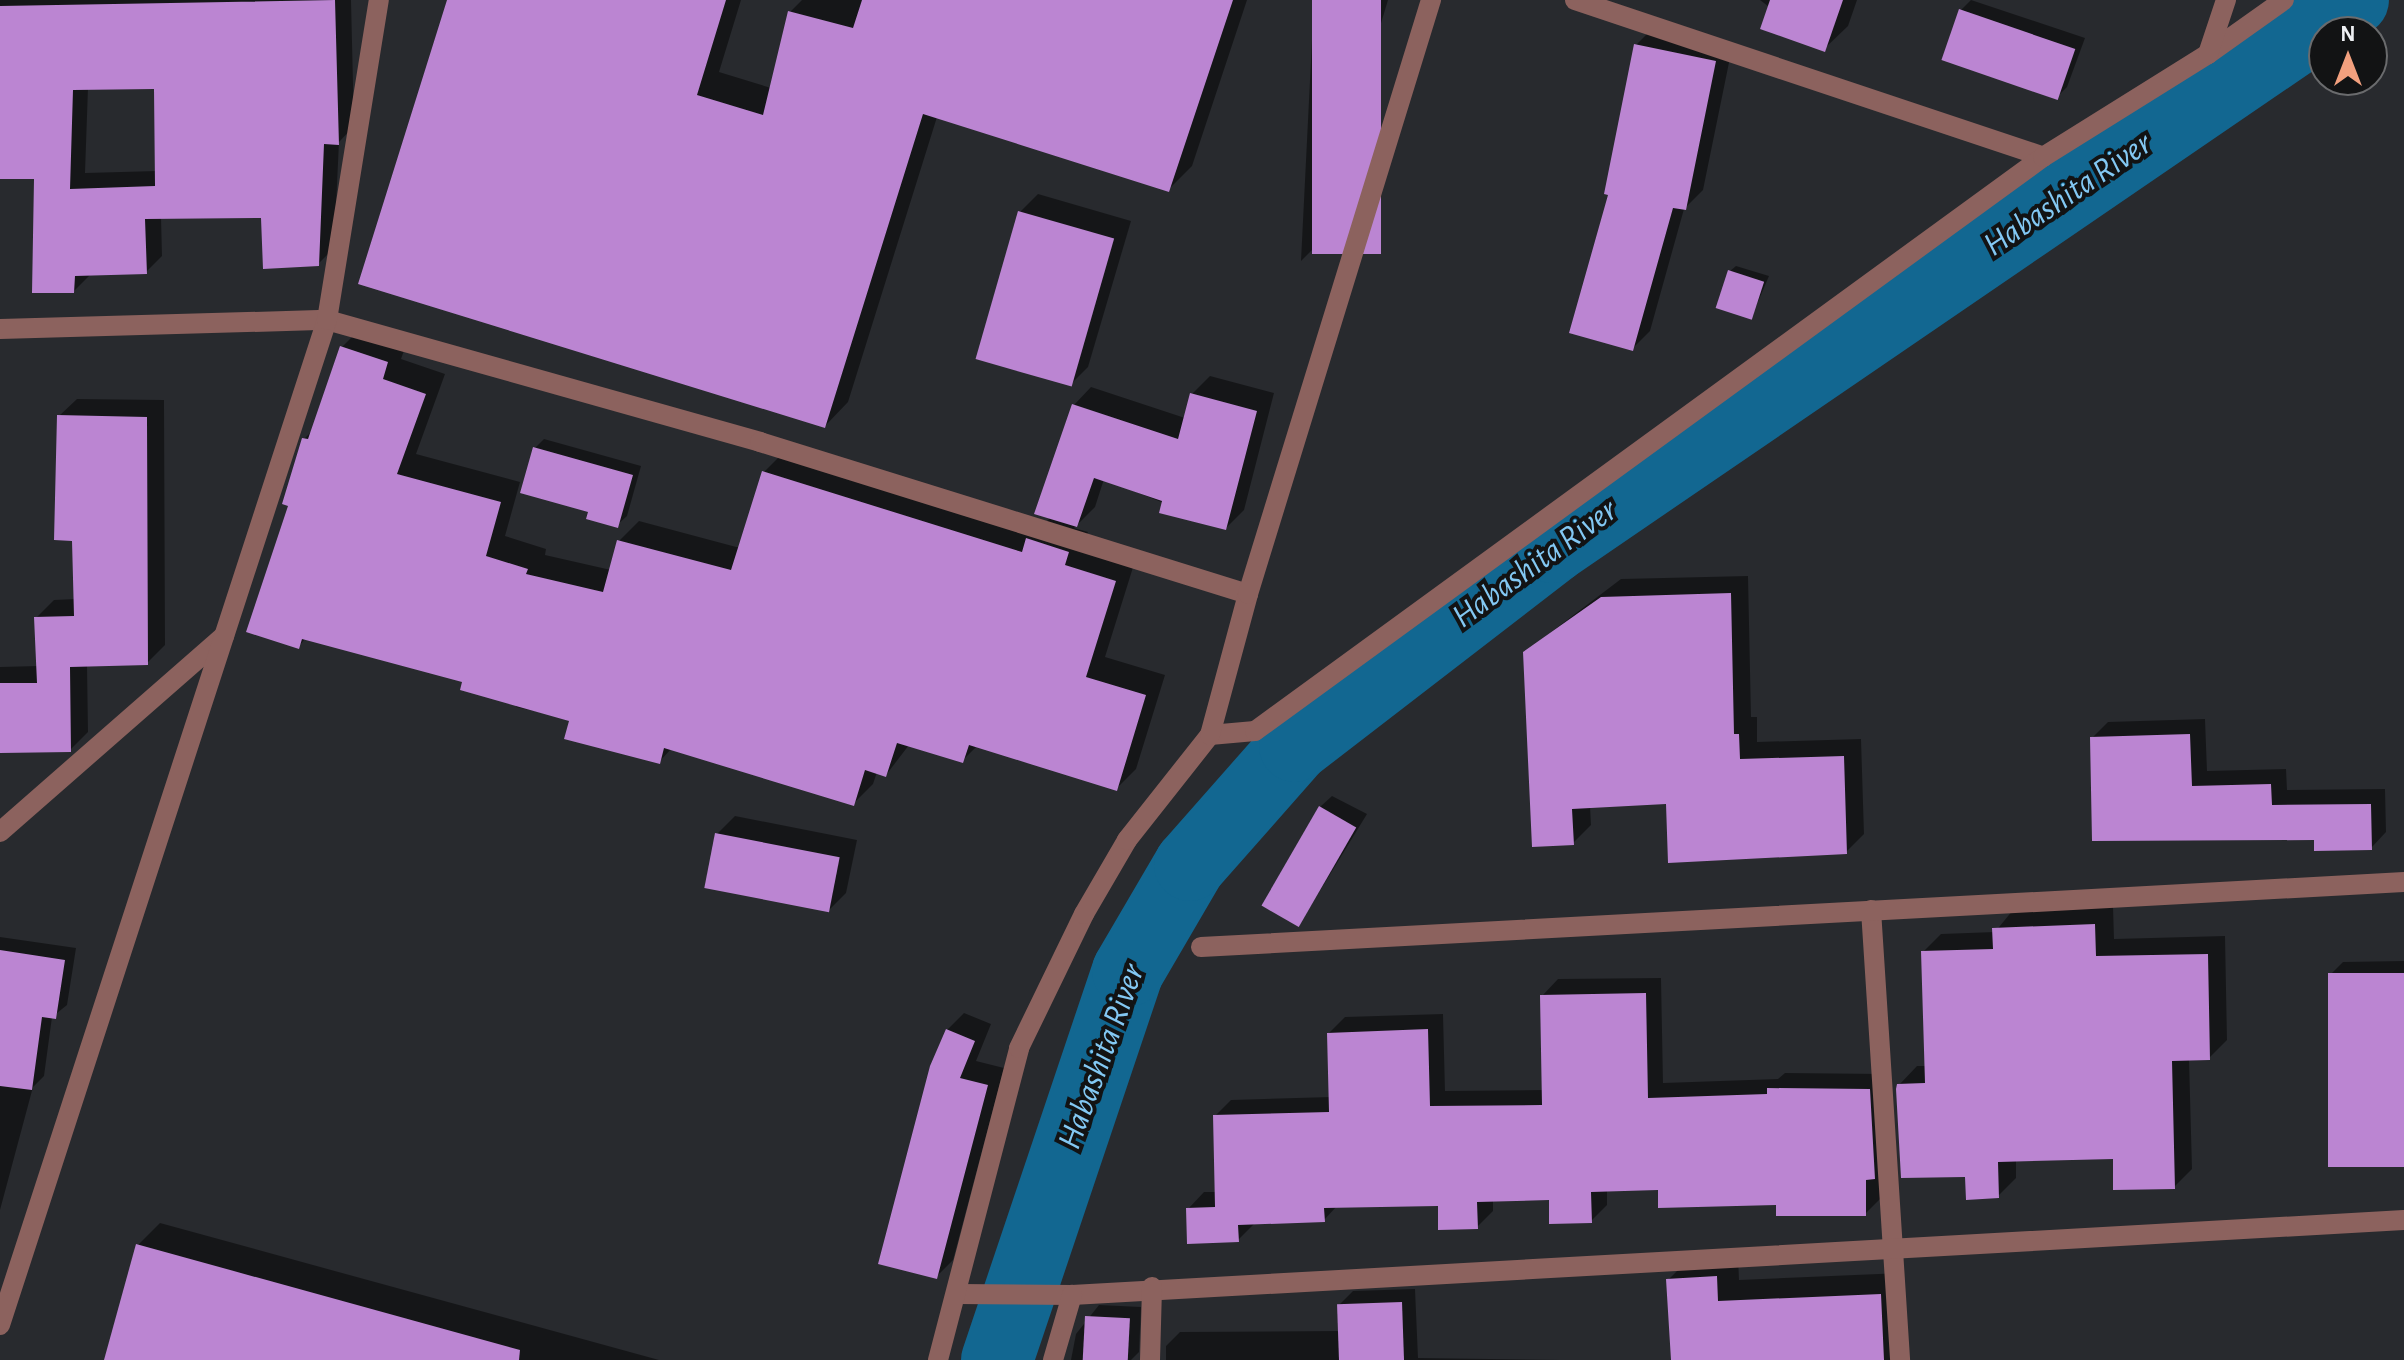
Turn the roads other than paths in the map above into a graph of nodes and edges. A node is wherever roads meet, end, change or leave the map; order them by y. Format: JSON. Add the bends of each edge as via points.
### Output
{"nodes":[{"id":1,"x":379,"y":0,"type":"edge"},
{"id":2,"x":1431,"y":0,"type":"edge"},
{"id":3,"x":1575,"y":0,"type":"edge"},
{"id":4,"x":2226,"y":0,"type":"edge"},
{"id":5,"x":2284,"y":0,"type":"edge"},
{"id":6,"x":2208,"y":54,"type":"junction"},
{"id":7,"x":2043,"y":157,"type":"junction"},
{"id":8,"x":327,"y":320,"type":"junction"},
{"id":9,"x":0,"y":329,"type":"edge"},
{"id":10,"x":1248,"y":594,"type":"junction"},
{"id":11,"x":224,"y":636,"type":"junction"},
{"id":12,"x":1210,"y":735,"type":"junction"},
{"id":13,"x":0,"y":832,"type":"edge"},
{"id":14,"x":2404,"y":882,"type":"edge"},
{"id":15,"x":1871,"y":910,"type":"junction"},
{"id":16,"x":1201,"y":947,"type":"dead end"},
{"id":17,"x":2404,"y":1220,"type":"edge"},
{"id":18,"x":1894,"y":1248,"type":"junction"},
{"id":19,"x":1152,"y":1287,"type":"junction"},
{"id":20,"x":966,"y":1294,"type":"junction"},
{"id":21,"x":1064,"y":1295,"type":"junction"},
{"id":22,"x":0,"y":1325,"type":"edge"},
{"id":23,"x":938,"y":1360,"type":"edge"},
{"id":24,"x":1053,"y":1360,"type":"edge"},
{"id":25,"x":1150,"y":1360,"type":"edge"},
{"id":26,"x":1900,"y":1360,"type":"edge"}],
"edges":[{"from":1,"to":8,"type":"street"},
{"from":2,"to":10,"type":"street"},
{"from":3,"to":7,"type":"street"},
{"from":4,"to":6,"type":"street"},
{"from":5,"to":6,"type":"street"},
{"from":6,"to":7,"type":"street"},
{"from":7,"to":12,"type":"street","via":[[1255,731]]},
{"from":8,"to":9,"type":"street"},
{"from":8,"to":10,"type":"street","via":[[760,442]]},
{"from":8,"to":11,"type":"street"},
{"from":10,"to":12,"type":"street"},
{"from":11,"to":13,"type":"street"},
{"from":11,"to":22,"type":"street"},
{"from":12,"to":20,"type":"street","via":[[1127,840],[1084,914],[1019,1048]]},
{"from":14,"to":15,"type":"street"},
{"from":15,"to":16,"type":"street"},
{"from":15,"to":18,"type":"street"},
{"from":17,"to":18,"type":"street"},
{"from":18,"to":19,"type":"street"},
{"from":18,"to":26,"type":"street"},
{"from":19,"to":21,"type":"street"},
{"from":19,"to":25,"type":"street"},
{"from":20,"to":21,"type":"street"},
{"from":20,"to":23,"type":"street"},
{"from":21,"to":24,"type":"street"}]}
